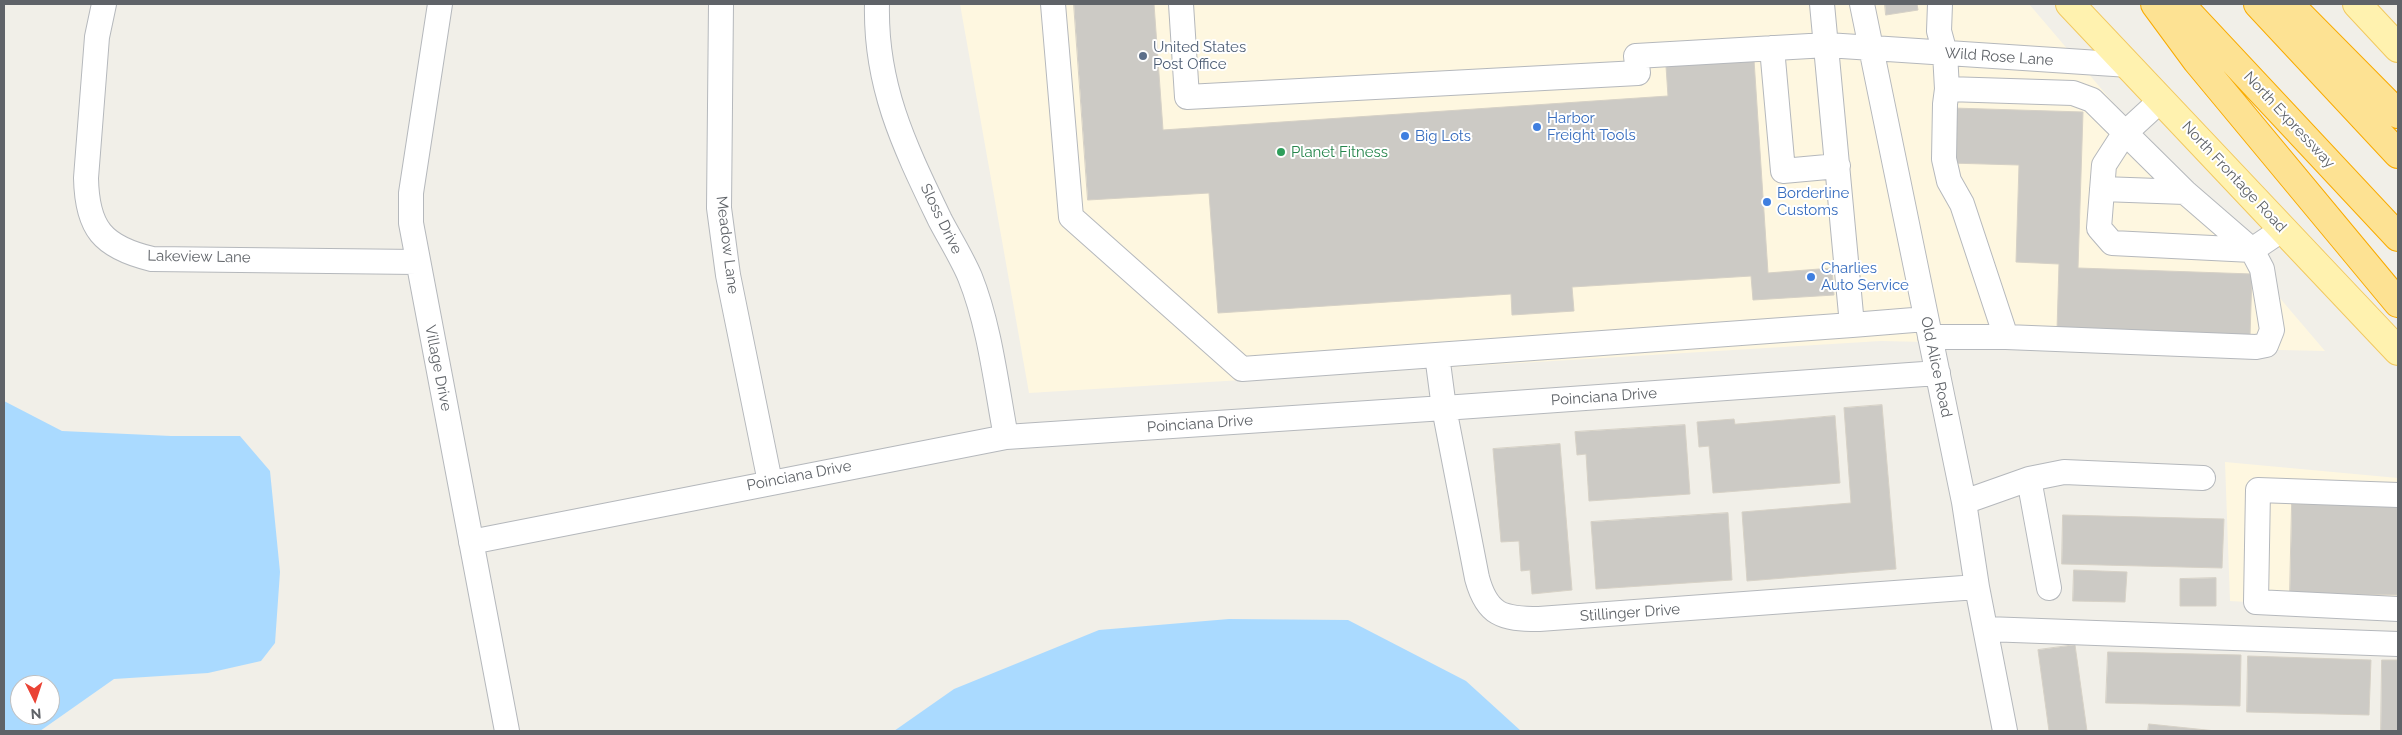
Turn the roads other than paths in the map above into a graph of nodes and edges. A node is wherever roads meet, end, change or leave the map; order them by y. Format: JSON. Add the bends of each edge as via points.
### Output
{"nodes":[{"id":1,"x":104,"y":4,"type":"edge"},
{"id":2,"x":440,"y":4,"type":"edge"},
{"id":3,"x":721,"y":4,"type":"edge"},
{"id":4,"x":877,"y":4,"type":"edge"},
{"id":5,"x":1053,"y":4,"type":"edge"},
{"id":6,"x":1181,"y":4,"type":"edge"},
{"id":7,"x":1822,"y":4,"type":"edge"},
{"id":8,"x":1862,"y":4,"type":"edge"},
{"id":9,"x":1940,"y":4,"type":"edge"},
{"id":10,"x":2070,"y":4,"type":"edge"},
{"id":11,"x":2154,"y":4,"type":"edge"},
{"id":12,"x":2180,"y":4,"type":"edge"},
{"id":13,"x":2258,"y":4,"type":"edge"},
{"id":14,"x":2289,"y":4,"type":"edge"},
{"id":15,"x":2357,"y":4,"type":"edge"},
{"id":16,"x":1827,"y":45,"type":"junction"},
{"id":17,"x":1772,"y":48,"type":"junction"},
{"id":18,"x":2398,"y":48,"type":"edge"},
{"id":19,"x":1870,"y":49,"type":"junction"},
{"id":20,"x":1945,"y":53,"type":"junction"},
{"id":21,"x":2129,"y":65,"type":"junction"},
{"id":22,"x":1947,"y":89,"type":"junction"},
{"id":23,"x":2161,"y":100,"type":"junction"},
{"id":24,"x":2398,"y":114,"type":"edge"},
{"id":25,"x":2124,"y":134,"type":"junction"},
{"id":26,"x":2398,"y":154,"type":"edge"},
{"id":27,"x":1838,"y":166,"type":"junction"},
{"id":28,"x":2102,"y":189,"type":"junction"},
{"id":29,"x":2185,"y":192,"type":"junction"},
{"id":30,"x":2283,"y":229,"type":"junction"},
{"id":31,"x":2398,"y":237,"type":"edge"},
{"id":32,"x":2252,"y":250,"type":"junction"},
{"id":33,"x":417,"y":262,"type":"junction"},
{"id":34,"x":2398,"y":303,"type":"edge"},
{"id":35,"x":1852,"y":325,"type":"junction"},
{"id":36,"x":1928,"y":328,"type":"junction"},
{"id":37,"x":2006,"y":337,"type":"junction"},
{"id":38,"x":2398,"y":351,"type":"edge"},
{"id":39,"x":1437,"y":355,"type":"junction"},
{"id":40,"x":1938,"y":373,"type":"junction"},
{"id":41,"x":1444,"y":408,"type":"junction"},
{"id":42,"x":1006,"y":437,"type":"junction"},
{"id":43,"x":2203,"y":478,"type":"dead end"},
{"id":44,"x":2028,"y":479,"type":"junction"},
{"id":45,"x":770,"y":482,"type":"junction"},
{"id":46,"x":2398,"y":496,"type":"edge"},
{"id":47,"x":1964,"y":502,"type":"junction"},
{"id":48,"x":471,"y":542,"type":"junction"},
{"id":49,"x":1977,"y":587,"type":"junction"},
{"id":50,"x":2049,"y":588,"type":"dead end"},
{"id":51,"x":2398,"y":609,"type":"edge"},
{"id":52,"x":1986,"y":630,"type":"junction"},
{"id":53,"x":2398,"y":644,"type":"edge"},
{"id":54,"x":507,"y":731,"type":"edge"},
{"id":55,"x":2005,"y":731,"type":"edge"}],
"edges":[{"from":1,"to":33,"type":"street","name":"Lakeview Lane","via":[[97,37],[86,178],[91,218],[101,235],[134,255],[152,258]]},
{"from":2,"to":33,"type":"street","name":"Village Drive","via":[[411,193],[411,222]]},
{"from":3,"to":45,"type":"street","name":"Meadow Lane","via":[[719,208],[728,275]]},
{"from":4,"to":42,"type":"street","name":"Sloss Drive","via":[[879,62],[888,97],[899,129],[976,295]]},
{"from":5,"to":39,"type":"street","via":[[1072,216],[1079,223],[1242,369]]},
{"from":6,"to":17,"type":"street","name":"Wild Rose Lane","via":[[1187,97],[1638,73],[1636,56]]},
{"from":7,"to":16,"type":"street"},
{"from":8,"to":19,"type":"street","name":"Old Alice Road"},
{"from":9,"to":20,"type":"street","via":[[1939,31]]},
{"from":10,"to":21,"type":"main road","name":"North Frontage Road"},
{"from":11,"to":34,"type":"highway","via":[[2197,61]]},
{"from":12,"to":31,"type":"highway","name":"North Expressway"},
{"from":13,"to":26,"type":"highway"},
{"from":14,"to":24,"type":"highway"},
{"from":15,"to":18,"type":"main road"},
{"from":16,"to":17,"type":"street","name":"Wild Rose Lane"},
{"from":16,"to":19,"type":"street","name":"Wild Rose Lane"},
{"from":16,"to":27,"type":"street"},
{"from":17,"to":27,"type":"street","via":[[1783,171]]},
{"from":19,"to":20,"type":"street","name":"Wild Rose Lane"},
{"from":19,"to":36,"type":"street","name":"Old Alice Road"},
{"from":20,"to":21,"type":"street","name":"Wild Rose Lane"},
{"from":20,"to":22,"type":"street"},
{"from":21,"to":23,"type":"main road","name":"North Frontage Road"},
{"from":22,"to":25,"type":"street","via":[[2073,93],[2092,100]]},
{"from":22,"to":37,"type":"street","via":[[1944,159],[1949,181],[1962,204]]},
{"from":23,"to":25,"type":"street"},
{"from":23,"to":30,"type":"main road","name":"North Frontage Road"},
{"from":25,"to":28,"type":"street","via":[[2104,165]]},
{"from":25,"to":29,"type":"street"},
{"from":27,"to":35,"type":"street"},
{"from":28,"to":29,"type":"street"},
{"from":28,"to":32,"type":"street","via":[[2099,228],[2112,243]]},
{"from":29,"to":32,"type":"street"},
{"from":30,"to":32,"type":"street"},
{"from":30,"to":38,"type":"main road","name":"North Frontage Road"},
{"from":32,"to":37,"type":"street","via":[[2262,269],[2272,330],[2266,345]]},
{"from":33,"to":48,"type":"street","name":"Village Drive"},
{"from":35,"to":36,"type":"street"},
{"from":35,"to":39,"type":"street"},
{"from":36,"to":37,"type":"street"},
{"from":36,"to":40,"type":"street","name":"Old Alice Road"},
{"from":39,"to":41,"type":"street","name":"Stillinger Drive"},
{"from":40,"to":41,"type":"street","name":"Poinciana Drive"},
{"from":40,"to":47,"type":"street","name":"Old Alice Road"},
{"from":41,"to":42,"type":"street","name":"Poinciana Drive"},
{"from":41,"to":49,"type":"street","name":"Stillinger Drive","via":[[1481,594],[1489,607],[1502,616],[1539,619]]},
{"from":42,"to":45,"type":"street","name":"Poinciana Drive"},
{"from":43,"to":44,"type":"street","via":[[2064,472]]},
{"from":44,"to":47,"type":"street"},
{"from":44,"to":50,"type":"street"},
{"from":45,"to":48,"type":"street","name":"Poinciana Drive"},
{"from":46,"to":51,"type":"street","via":[[2258,490],[2256,602]]},
{"from":47,"to":49,"type":"street","name":"Old Alice Road"},
{"from":48,"to":54,"type":"street","name":"Village Drive"},
{"from":49,"to":52,"type":"street","name":"Old Alice Road"},
{"from":52,"to":53,"type":"street"},
{"from":52,"to":55,"type":"street","name":"Old Alice Road"}]}
